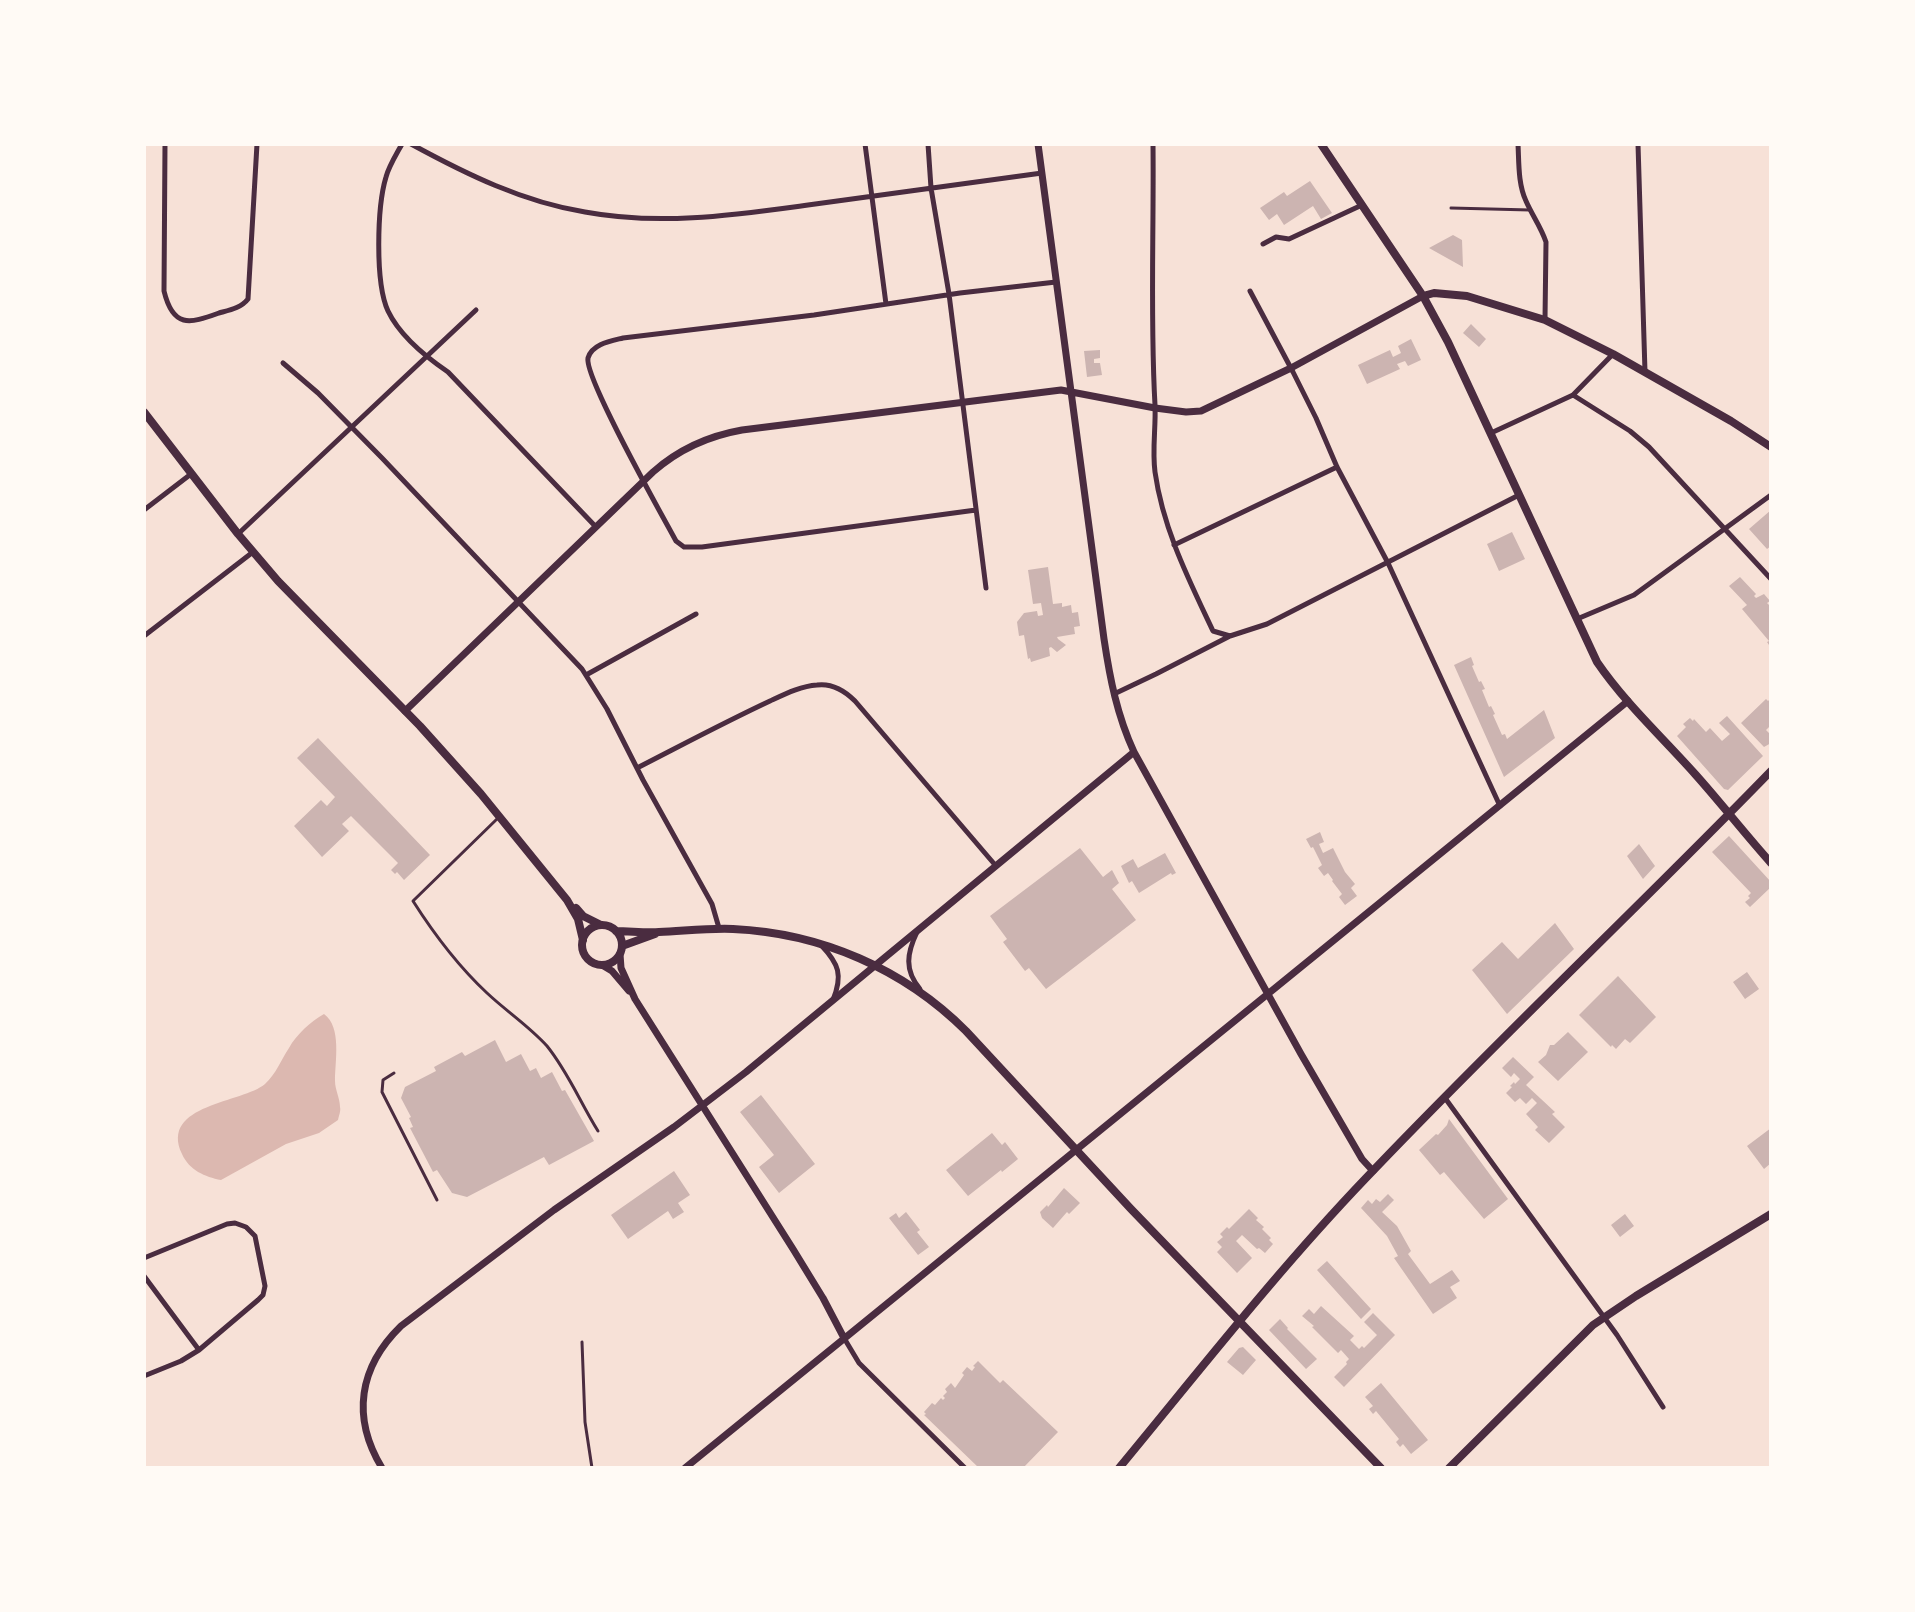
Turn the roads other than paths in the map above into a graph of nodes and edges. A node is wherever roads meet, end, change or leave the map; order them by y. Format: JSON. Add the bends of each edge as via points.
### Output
{"nodes":[{"id":1,"x":165,"y":144,"type":"edge"},
{"id":2,"x":257,"y":144,"type":"edge"},
{"id":3,"x":402,"y":144,"type":"edge"},
{"id":4,"x":411,"y":144,"type":"edge"},
{"id":5,"x":865,"y":144,"type":"edge"},
{"id":6,"x":928,"y":144,"type":"edge"},
{"id":7,"x":1038,"y":144,"type":"edge"},
{"id":8,"x":1153,"y":144,"type":"edge"},
{"id":9,"x":1321,"y":144,"type":"edge"},
{"id":10,"x":1518,"y":144,"type":"edge"},
{"id":11,"x":1638,"y":144,"type":"edge"},
{"id":12,"x":1042,"y":173,"type":"junction"},
{"id":13,"x":931,"y":188,"type":"junction"},
{"id":14,"x":871,"y":197,"type":"junction"},
{"id":15,"x":1362,"y":205,"type":"junction"},
{"id":16,"x":1451,"y":208,"type":"dead end"},
{"id":17,"x":1530,"y":210,"type":"junction"},
{"id":18,"x":1263,"y":244,"type":"dead end"},
{"id":19,"x":1056,"y":282,"type":"junction"},
{"id":20,"x":1250,"y":291,"type":"dead end"},
{"id":21,"x":949,"y":294,"type":"junction"},
{"id":22,"x":1423,"y":296,"type":"junction"},
{"id":23,"x":886,"y":304,"type":"junction"},
{"id":24,"x":476,"y":310,"type":"dead end"},
{"id":25,"x":1545,"y":320,"type":"junction"},
{"id":26,"x":1613,"y":354,"type":"junction"},
{"id":27,"x":426,"y":357,"type":"junction"},
{"id":28,"x":283,"y":363,"type":"dead end"},
{"id":29,"x":1291,"y":368,"type":"junction"},
{"id":30,"x":1645,"y":373,"type":"junction"},
{"id":31,"x":1071,"y":391,"type":"junction"},
{"id":32,"x":1573,"y":395,"type":"junction"},
{"id":33,"x":963,"y":401,"type":"junction"},
{"id":34,"x":1155,"y":408,"type":"junction"},
{"id":35,"x":144,"y":412,"type":"edge"},
{"id":36,"x":351,"y":428,"type":"junction"},
{"id":37,"x":1491,"y":433,"type":"junction"},
{"id":38,"x":1771,"y":447,"type":"edge"},
{"id":39,"x":1337,"y":467,"type":"junction"},
{"id":40,"x":192,"y":473,"type":"junction"},
{"id":41,"x":644,"y":480,"type":"junction"},
{"id":42,"x":1519,"y":495,"type":"junction"},
{"id":43,"x":1771,"y":495,"type":"edge"},
{"id":44,"x":144,"y":510,"type":"edge"},
{"id":45,"x":976,"y":510,"type":"junction"},
{"id":46,"x":596,"y":527,"type":"junction"},
{"id":47,"x":1724,"y":529,"type":"junction"},
{"id":48,"x":238,"y":534,"type":"junction"},
{"id":49,"x":1174,"y":545,"type":"junction"},
{"id":50,"x":253,"y":552,"type":"junction"},
{"id":51,"x":1388,"y":563,"type":"junction"},
{"id":52,"x":1771,"y":579,"type":"edge"},
{"id":53,"x":986,"y":588,"type":"dead end"},
{"id":54,"x":519,"y":602,"type":"junction"},
{"id":55,"x":696,"y":614,"type":"dead end"},
{"id":56,"x":1576,"y":619,"type":"junction"},
{"id":57,"x":144,"y":636,"type":"edge"},
{"id":58,"x":1230,"y":636,"type":"junction"},
{"id":59,"x":586,"y":675,"type":"junction"},
{"id":60,"x":1113,"y":694,"type":"junction"},
{"id":61,"x":1628,"y":701,"type":"junction"},
{"id":62,"x":405,"y":711,"type":"junction"},
{"id":63,"x":1134,"y":752,"type":"junction"},
{"id":64,"x":637,"y":768,"type":"junction"},
{"id":65,"x":1771,"y":771,"type":"edge"},
{"id":66,"x":1500,"y":806,"type":"junction"},
{"id":67,"x":1728,"y":814,"type":"junction"},
{"id":68,"x":500,"y":816,"type":"junction"},
{"id":69,"x":1771,"y":863,"type":"edge"},
{"id":70,"x":996,"y":866,"type":"junction"},
{"id":71,"x":567,"y":900,"type":"junction"},
{"id":72,"x":602,"y":926,"type":"junction"},
{"id":73,"x":719,"y":929,"type":"junction"},
{"id":74,"x":616,"y":931,"type":"junction"},
{"id":75,"x":659,"y":932,"type":"junction"},
{"id":76,"x":917,"y":932,"type":"junction"},
{"id":77,"x":583,"y":940,"type":"junction"},
{"id":78,"x":820,"y":944,"type":"junction"},
{"id":79,"x":621,"y":950,"type":"junction"},
{"id":80,"x":602,"y":965,"type":"junction"},
{"id":81,"x":877,"y":966,"type":"junction"},
{"id":82,"x":1268,"y":995,"type":"junction"},
{"id":83,"x":925,"y":996,"type":"junction"},
{"id":84,"x":635,"y":999,"type":"junction"},
{"id":85,"x":831,"y":1003,"type":"junction"},
{"id":86,"x":394,"y":1073,"type":"dead end"},
{"id":87,"x":1444,"y":1097,"type":"junction"},
{"id":88,"x":702,"y":1106,"type":"junction"},
{"id":89,"x":598,"y":1131,"type":"dead end"},
{"id":90,"x":1076,"y":1150,"type":"junction"},
{"id":91,"x":1373,"y":1171,"type":"junction"},
{"id":92,"x":437,"y":1200,"type":"dead end"},
{"id":93,"x":1771,"y":1214,"type":"edge"},
{"id":94,"x":144,"y":1258,"type":"edge"},
{"id":95,"x":144,"y":1276,"type":"edge"},
{"id":96,"x":1604,"y":1317,"type":"junction"},
{"id":97,"x":1240,"y":1322,"type":"junction"},
{"id":98,"x":844,"y":1338,"type":"junction"},
{"id":99,"x":582,"y":1342,"type":"dead end"},
{"id":100,"x":199,"y":1350,"type":"junction"},
{"id":101,"x":144,"y":1376,"type":"edge"},
{"id":102,"x":1663,"y":1407,"type":"dead end"},
{"id":103,"x":382,"y":1468,"type":"edge"},
{"id":104,"x":592,"y":1468,"type":"edge"},
{"id":105,"x":685,"y":1468,"type":"edge"},
{"id":106,"x":965,"y":1468,"type":"edge"},
{"id":107,"x":1119,"y":1468,"type":"edge"},
{"id":108,"x":1381,"y":1468,"type":"edge"},
{"id":109,"x":1449,"y":1468,"type":"edge"}],
"edges":[{"from":1,"to":2,"type":"street","via":[[164,291],[173,314],[191,322],[248,299]]},
{"from":3,"to":27,"type":"street","via":[[381,201],[381,281],[386,308]]},
{"from":4,"to":14,"type":"street","via":[[530,199],[618,217],[700,218]]},
{"from":5,"to":14,"type":"street"},
{"from":6,"to":13,"type":"street"},
{"from":7,"to":12,"type":"street"},
{"from":8,"to":34,"type":"street"},
{"from":9,"to":15,"type":"main road"},
{"from":10,"to":17,"type":"street","via":[[1522,189]]},
{"from":11,"to":30,"type":"street"},
{"from":12,"to":13,"type":"street"},
{"from":12,"to":19,"type":"street"},
{"from":13,"to":14,"type":"street"},
{"from":13,"to":21,"type":"street"},
{"from":14,"to":23,"type":"street"},
{"from":15,"to":18,"type":"street","via":[[1289,239],[1276,237]]},
{"from":15,"to":22,"type":"main road"},
{"from":16,"to":17,"type":"lane"},
{"from":17,"to":25,"type":"street","via":[[1546,242]]},
{"from":19,"to":21,"type":"street"},
{"from":19,"to":31,"type":"street"},
{"from":20,"to":29,"type":"street"},
{"from":21,"to":23,"type":"street"},
{"from":21,"to":33,"type":"street"},
{"from":22,"to":25,"type":"main road","via":[[1467,296]]},
{"from":22,"to":29,"type":"street"},
{"from":22,"to":37,"type":"main road"},
{"from":23,"to":41,"type":"street","via":[[601,344],[588,359],[590,374]]},
{"from":24,"to":27,"type":"street"},
{"from":25,"to":26,"type":"main road"},
{"from":26,"to":30,"type":"main road"},
{"from":26,"to":32,"type":"street"},
{"from":27,"to":36,"type":"street"},
{"from":27,"to":46,"type":"street","via":[[448,372]]},
{"from":28,"to":36,"type":"street"},
{"from":29,"to":34,"type":"street","via":[[1201,411]]},
{"from":29,"to":39,"type":"street"},
{"from":30,"to":38,"type":"main road"},
{"from":31,"to":33,"type":"street"},
{"from":31,"to":34,"type":"street"},
{"from":31,"to":60,"type":"street"},
{"from":32,"to":37,"type":"street"},
{"from":32,"to":47,"type":"street","via":[[1649,447]]},
{"from":33,"to":41,"type":"street","via":[[730,432],[688,447]]},
{"from":33,"to":45,"type":"street"},
{"from":34,"to":49,"type":"street","via":[[1155,471]]},
{"from":35,"to":40,"type":"main road"},
{"from":36,"to":48,"type":"street"},
{"from":36,"to":54,"type":"street"},
{"from":37,"to":42,"type":"main road"},
{"from":39,"to":49,"type":"street"},
{"from":39,"to":51,"type":"street"},
{"from":40,"to":44,"type":"street"},
{"from":40,"to":48,"type":"main road"},
{"from":41,"to":45,"type":"street","via":[[676,541],[689,548]]},
{"from":41,"to":46,"type":"street"},
{"from":42,"to":51,"type":"street"},
{"from":42,"to":56,"type":"main road"},
{"from":43,"to":47,"type":"street"},
{"from":45,"to":53,"type":"street"},
{"from":46,"to":54,"type":"street"},
{"from":47,"to":52,"type":"street"},
{"from":47,"to":56,"type":"street","via":[[1634,595]]},
{"from":48,"to":50,"type":"main road"},
{"from":49,"to":58,"type":"street","via":[[1213,631]]},
{"from":50,"to":57,"type":"street"},
{"from":50,"to":62,"type":"main road"},
{"from":51,"to":58,"type":"street","via":[[1267,624]]},
{"from":51,"to":66,"type":"street"},
{"from":54,"to":59,"type":"street"},
{"from":54,"to":62,"type":"street"},
{"from":55,"to":59,"type":"street"},
{"from":56,"to":61,"type":"main road","via":[[1597,662]]},
{"from":58,"to":60,"type":"street"},
{"from":59,"to":64,"type":"street"},
{"from":60,"to":63,"type":"street"},
{"from":61,"to":66,"type":"street"},
{"from":61,"to":67,"type":"main road"},
{"from":62,"to":68,"type":"main road"},
{"from":63,"to":70,"type":"street"},
{"from":63,"to":82,"type":"street"},
{"from":64,"to":70,"type":"street","via":[[786,693],[827,685],[855,701]]},
{"from":64,"to":73,"type":"street","via":[[712,904]]},
{"from":65,"to":67,"type":"main road"},
{"from":66,"to":82,"type":"street"},
{"from":67,"to":69,"type":"main road"},
{"from":67,"to":87,"type":"main road"},
{"from":68,"to":71,"type":"main road"},
{"from":68,"to":89,"type":"lane","via":[[413,901],[467,973],[545,1045]]},
{"from":70,"to":76,"type":"street"},
{"from":71,"to":72,"type":"main road"},
{"from":71,"to":77,"type":"main road"},
{"from":72,"to":74,"type":"main road"},
{"from":72,"to":77,"type":"main road","via":[[592,928]]},
{"from":73,"to":75,"type":"main road"},
{"from":73,"to":78,"type":"main road"},
{"from":74,"to":75,"type":"main road"},
{"from":74,"to":79,"type":"main road"},
{"from":75,"to":79,"type":"main road"},
{"from":76,"to":81,"type":"street"},
{"from":76,"to":83,"type":"street","via":[[908,966]]},
{"from":77,"to":80,"type":"main road","via":[[585,954]]},
{"from":78,"to":81,"type":"main road"},
{"from":78,"to":85,"type":"street","via":[[838,970]]},
{"from":79,"to":80,"type":"main road","via":[[613,962]]},
{"from":79,"to":84,"type":"street","via":[[621,968]]},
{"from":80,"to":84,"type":"street"},
{"from":81,"to":83,"type":"main road"},
{"from":81,"to":85,"type":"street"},
{"from":82,"to":90,"type":"street"},
{"from":82,"to":91,"type":"street","via":[[1342,1128]]},
{"from":83,"to":90,"type":"main road"},
{"from":84,"to":88,"type":"street"},
{"from":85,"to":88,"type":"street"},
{"from":86,"to":92,"type":"lane","via":[[383,1080],[382,1092]]},
{"from":87,"to":91,"type":"main road"},
{"from":87,"to":96,"type":"street"},
{"from":88,"to":98,"type":"street"},
{"from":88,"to":103,"type":"street","via":[[486,1260],[385,1343],[368,1375],[364,1400],[366,1430]]},
{"from":90,"to":97,"type":"main road"},
{"from":90,"to":98,"type":"street"},
{"from":91,"to":97,"type":"main road"},
{"from":93,"to":96,"type":"main road"},
{"from":94,"to":100,"type":"street","via":[[227,1224],[246,1227],[255,1236],[263,1295]]},
{"from":95,"to":100,"type":"street"},
{"from":96,"to":102,"type":"street"},
{"from":96,"to":109,"type":"main road"},
{"from":97,"to":107,"type":"main road"},
{"from":97,"to":108,"type":"main road"},
{"from":98,"to":105,"type":"street"},
{"from":98,"to":106,"type":"street","via":[[859,1363]]},
{"from":99,"to":104,"type":"lane"},
{"from":100,"to":101,"type":"street"}]}
